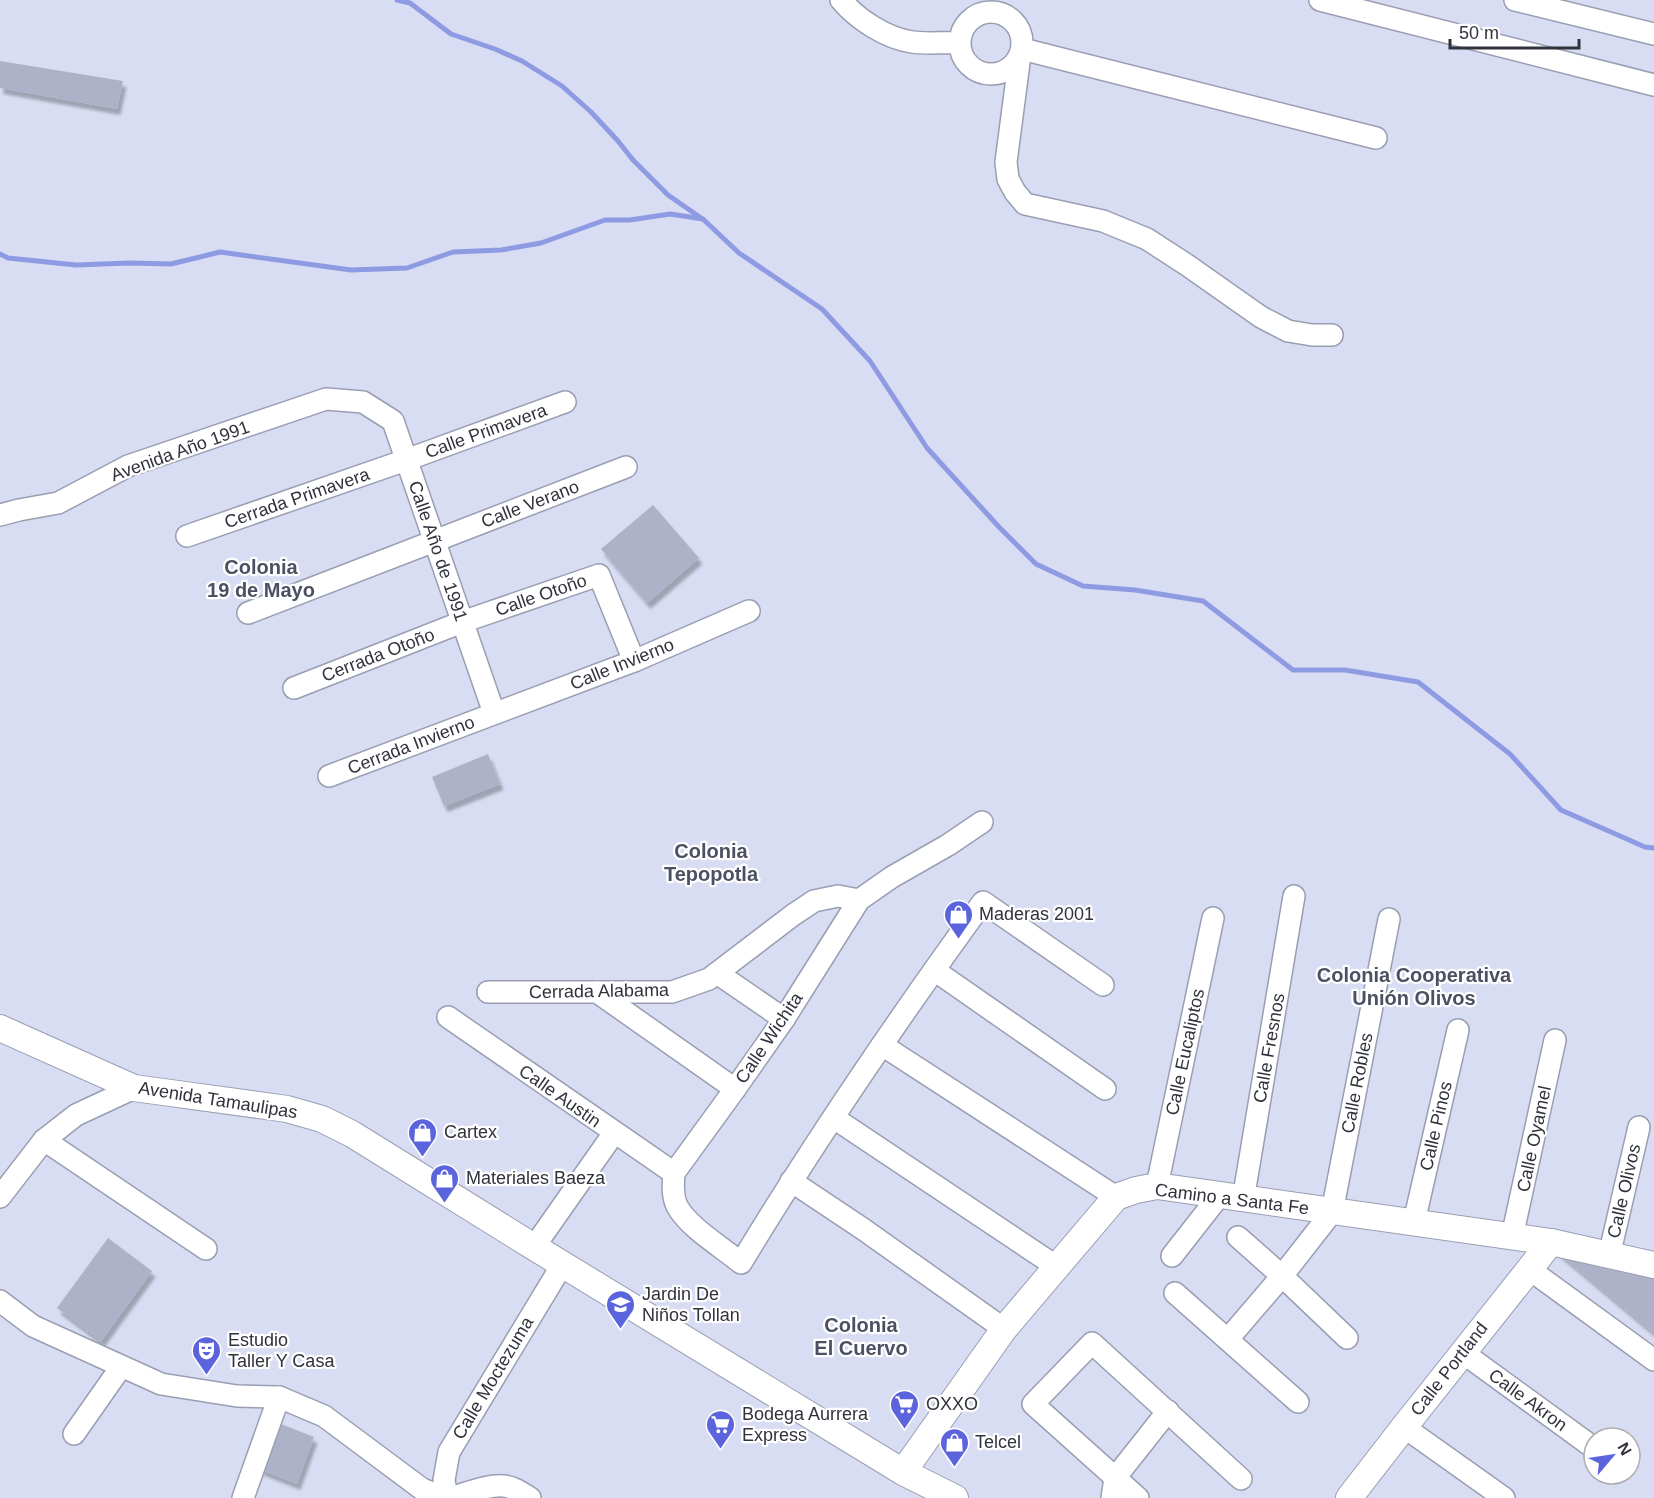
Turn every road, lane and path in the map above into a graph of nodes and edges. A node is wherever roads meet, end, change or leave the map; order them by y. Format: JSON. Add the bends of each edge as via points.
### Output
{"nodes":[{"id":1,"x":840,"y":0,"type":"edge"},
{"id":2,"x":1320,"y":0,"type":"edge"},
{"id":3,"x":1515,"y":0,"type":"edge"},
{"id":4,"x":989,"y":6,"type":"edge"},
{"id":5,"x":1654,"y":34,"type":"edge"},
{"id":6,"x":959,"y":43,"type":"junction"},
{"id":7,"x":1021,"y":52,"type":"junction"},
{"id":8,"x":1654,"y":85,"type":"edge"},
{"id":9,"x":1376,"y":138,"type":"dead end"},
{"id":10,"x":1332,"y":335,"type":"dead end"},
{"id":11,"x":363,"y":402,"type":"joint"},
{"id":12,"x":565,"y":402,"type":"dead end"},
{"id":13,"x":406,"y":460,"type":"junction"},
{"id":14,"x":626,"y":467,"type":"dead end"},
{"id":15,"x":0,"y":515,"type":"edge"},
{"id":16,"x":187,"y":536,"type":"dead end"},
{"id":17,"x":435,"y":541,"type":"junction"},
{"id":18,"x":749,"y":611,"type":"dead end"},
{"id":19,"x":248,"y":613,"type":"dead end"},
{"id":20,"x":462,"y":622,"type":"junction"},
{"id":21,"x":634,"y":661,"type":"junction"},
{"id":22,"x":294,"y":688,"type":"dead end"},
{"id":23,"x":494,"y":714,"type":"junction"},
{"id":24,"x":329,"y":776,"type":"dead end"},
{"id":25,"x":982,"y":822,"type":"dead end"},
{"id":26,"x":1294,"y":896,"type":"dead end"},
{"id":27,"x":859,"y":900,"type":"junction"},
{"id":28,"x":1213,"y":918,"type":"dead end"},
{"id":29,"x":1389,"y":919,"type":"dead end"},
{"id":30,"x":933,"y":970,"type":"junction"},
{"id":31,"x":717,"y":973,"type":"junction"},
{"id":32,"x":1103,"y":985,"type":"dead end"},
{"id":33,"x":488,"y":992,"type":"dead end"},
{"id":34,"x":597,"y":992,"type":"junction"},
{"id":35,"x":448,"y":1017,"type":"dead end"},
{"id":36,"x":784,"y":1019,"type":"junction"},
{"id":37,"x":0,"y":1028,"type":"edge"},
{"id":38,"x":1458,"y":1030,"type":"dead end"},
{"id":39,"x":1555,"y":1040,"type":"dead end"},
{"id":40,"x":882,"y":1045,"type":"junction"},
{"id":41,"x":134,"y":1088,"type":"junction"},
{"id":42,"x":735,"y":1089,"type":"junction"},
{"id":43,"x":1105,"y":1089,"type":"dead end"},
{"id":44,"x":834,"y":1118,"type":"junction"},
{"id":45,"x":1639,"y":1127,"type":"dead end"},
{"id":46,"x":614,"y":1133,"type":"junction"},
{"id":47,"x":44,"y":1140,"type":"junction"},
{"id":48,"x":674,"y":1173,"type":"junction"},
{"id":49,"x":791,"y":1181,"type":"junction"},
{"id":50,"x":1157,"y":1186,"type":"junction"},
{"id":51,"x":0,"y":1197,"type":"edge"},
{"id":52,"x":1116,"y":1197,"type":"junction"},
{"id":53,"x":1231,"y":1198,"type":"junction"},
{"id":54,"x":1332,"y":1212,"type":"junction"},
{"id":55,"x":1414,"y":1222,"type":"junction"},
{"id":56,"x":1238,"y":1237,"type":"dead end"},
{"id":57,"x":1512,"y":1237,"type":"junction"},
{"id":58,"x":1551,"y":1242,"type":"junction"},
{"id":59,"x":534,"y":1247,"type":"junction"},
{"id":60,"x":206,"y":1249,"type":"dead end"},
{"id":61,"x":1172,"y":1256,"type":"dead end"},
{"id":62,"x":1609,"y":1256,"type":"junction"},
{"id":63,"x":562,"y":1264,"type":"junction"},
{"id":64,"x":1654,"y":1265,"type":"edge"},
{"id":65,"x":1057,"y":1267,"type":"junction"},
{"id":66,"x":1529,"y":1269,"type":"junction"},
{"id":67,"x":1282,"y":1276,"type":"junction"},
{"id":68,"x":1175,"y":1293,"type":"dead end"},
{"id":69,"x":0,"y":1301,"type":"edge"},
{"id":70,"x":1004,"y":1329,"type":"junction"},
{"id":71,"x":1347,"y":1338,"type":"dead end"},
{"id":72,"x":1228,"y":1339,"type":"junction"},
{"id":73,"x":1462,"y":1352,"type":"junction"},
{"id":74,"x":1654,"y":1360,"type":"edge"},
{"id":75,"x":121,"y":1367,"type":"junction"},
{"id":76,"x":279,"y":1397,"type":"junction"},
{"id":77,"x":1298,"y":1401,"type":"dead end"},
{"id":78,"x":1168,"y":1412,"type":"junction"},
{"id":79,"x":1404,"y":1427,"type":"junction"},
{"id":80,"x":74,"y":1434,"type":"dead end"},
{"id":81,"x":1582,"y":1439,"type":"edge"},
{"id":82,"x":903,"y":1472,"type":"junction"},
{"id":83,"x":1241,"y":1479,"type":"dead end"},
{"id":84,"x":1114,"y":1488,"type":"edge"},
{"id":85,"x":243,"y":1498,"type":"edge"},
{"id":86,"x":447,"y":1498,"type":"edge"},
{"id":87,"x":530,"y":1498,"type":"edge"},
{"id":88,"x":955,"y":1498,"type":"edge"},
{"id":89,"x":1138,"y":1498,"type":"edge"},
{"id":90,"x":1349,"y":1498,"type":"edge"},
{"id":91,"x":1504,"y":1498,"type":"edge"}],
"edges":[{"from":1,"to":6,"type":"street","via":[[864,22],[888,35],[912,42]]},
{"from":2,"to":8,"type":"street"},
{"from":3,"to":5,"type":"street"},
{"from":4,"to":6,"type":"street","via":[[967,21]]},
{"from":4,"to":7,"type":"street","via":[[1014,21],[1020,30]]},
{"from":6,"to":7,"type":"street","via":[[968,65],[991,74],[1014,65]]},
{"from":7,"to":9,"type":"street"},
{"from":7,"to":10,"type":"street","via":[[1006,162],[1008,179],[1025,204],[1103,221],[1147,239],[1261,317],[1288,331]]},
{"from":11,"to":13,"type":"street","name":"Calle Año de 1991","via":[[393,421]]},
{"from":11,"to":15,"type":"street","name":"Avenida Año 1991","via":[[326,399],[128,466],[58,503]]},
{"from":12,"to":13,"type":"street","name":"Calle Primavera"},
{"from":13,"to":16,"type":"street","name":"Cerrada Primavera"},
{"from":13,"to":17,"type":"street","name":"Calle Año de 1991"},
{"from":14,"to":17,"type":"street","name":"Calle Verano"},
{"from":17,"to":19,"type":"street","name":"Calle Verano"},
{"from":17,"to":20,"type":"street","name":"Calle Año de 1991"},
{"from":18,"to":21,"type":"street","name":"Calle Invierno"},
{"from":20,"to":21,"type":"street","name":"Calle Otoño","via":[[599,575]]},
{"from":20,"to":22,"type":"street","name":"Cerrada Otoño"},
{"from":20,"to":23,"type":"street","name":"Calle Año de 1991"},
{"from":21,"to":23,"type":"street","name":"Calle Invierno"},
{"from":23,"to":24,"type":"street","name":"Cerrada Invierno"},
{"from":25,"to":27,"type":"street"},
{"from":26,"to":53,"type":"street","name":"Calle Fresnos"},
{"from":27,"to":31,"type":"street","name":"Cerrada Alabama","via":[[837,896],[814,901]]},
{"from":27,"to":36,"type":"street","name":"Calle Wichita"},
{"from":28,"to":50,"type":"street","name":"Calle Eucaliptos"},
{"from":29,"to":54,"type":"street","name":"Calle Robles"},
{"from":30,"to":32,"type":"street","via":[[983,902]]},
{"from":30,"to":40,"type":"street"},
{"from":30,"to":43,"type":"street"},
{"from":31,"to":34,"type":"street","name":"Cerrada Alabama","via":[[672,992]]},
{"from":31,"to":36,"type":"street"},
{"from":33,"to":34,"type":"street","name":"Cerrada Alabama"},
{"from":34,"to":42,"type":"street"},
{"from":35,"to":46,"type":"street","name":"Calle Austin"},
{"from":36,"to":42,"type":"street","name":"Calle Wichita"},
{"from":37,"to":41,"type":"street","name":"Avenida Tamaulipas"},
{"from":38,"to":55,"type":"street","name":"Calle Pinos"},
{"from":39,"to":57,"type":"street","name":"Calle Oyamel"},
{"from":40,"to":44,"type":"street"},
{"from":40,"to":52,"type":"street"},
{"from":41,"to":47,"type":"street","via":[[76,1114]]},
{"from":41,"to":59,"type":"street","name":"Avenida Tamaulipas","via":[[288,1108],[322,1119]]},
{"from":42,"to":48,"type":"street","name":"Calle Wichita"},
{"from":44,"to":49,"type":"street"},
{"from":44,"to":65,"type":"street"},
{"from":45,"to":62,"type":"street","name":"Calle Olivos"},
{"from":46,"to":48,"type":"street","name":"Calle Austin"},
{"from":46,"to":59,"type":"street"},
{"from":47,"to":51,"type":"street"},
{"from":47,"to":60,"type":"street"},
{"from":48,"to":49,"type":"street","via":[[672,1188],[688,1221],[741,1263]]},
{"from":49,"to":70,"type":"street"},
{"from":50,"to":52,"type":"street","name":"Camino a Santa Fe"},
{"from":50,"to":53,"type":"street","name":"Camino a Santa Fe"},
{"from":52,"to":65,"type":"street"},
{"from":53,"to":54,"type":"street","name":"Camino a Santa Fe"},
{"from":53,"to":61,"type":"street"},
{"from":54,"to":55,"type":"street","name":"Camino a Santa Fe"},
{"from":54,"to":67,"type":"street"},
{"from":55,"to":57,"type":"street","name":"Camino a Santa Fe"},
{"from":56,"to":67,"type":"street"},
{"from":57,"to":58,"type":"street","name":"Camino a Santa Fe"},
{"from":58,"to":62,"type":"street","name":"Camino a Santa Fe"},
{"from":58,"to":66,"type":"street","name":"Calle Portland"},
{"from":59,"to":63,"type":"street","name":"Avenida Tamaulipas"},
{"from":62,"to":64,"type":"street","name":"Camino a Santa Fe"},
{"from":63,"to":82,"type":"street","name":"Avenida Tamaulipas"},
{"from":63,"to":86,"type":"street","name":"Calle Moctezuma","via":[[449,1452],[444,1480]]},
{"from":65,"to":70,"type":"street"},
{"from":66,"to":73,"type":"street","name":"Calle Portland"},
{"from":66,"to":74,"type":"street"},
{"from":67,"to":71,"type":"street"},
{"from":67,"to":72,"type":"street"},
{"from":68,"to":72,"type":"street"},
{"from":69,"to":75,"type":"street","via":[[33,1326]]},
{"from":70,"to":82,"type":"street"},
{"from":72,"to":77,"type":"street"},
{"from":73,"to":79,"type":"street","name":"Calle Portland"},
{"from":73,"to":81,"type":"street","name":"Calle Akron"},
{"from":75,"to":76,"type":"street","via":[[161,1384],[237,1396]]},
{"from":75,"to":80,"type":"street"},
{"from":76,"to":85,"type":"street"},
{"from":76,"to":86,"type":"street","via":[[324,1416],[422,1489]]},
{"from":78,"to":83,"type":"street"},
{"from":78,"to":84,"type":"street"},
{"from":78,"to":84,"type":"street","via":[[1092,1343],[1033,1404]]},
{"from":79,"to":90,"type":"street","name":"Calle Portland"},
{"from":79,"to":91,"type":"street"},
{"from":82,"to":88,"type":"street","name":"Avenida Tamaulipas"},
{"from":84,"to":89,"type":"street"},
{"from":86,"to":87,"type":"street","via":[[506,1486]]}]}
